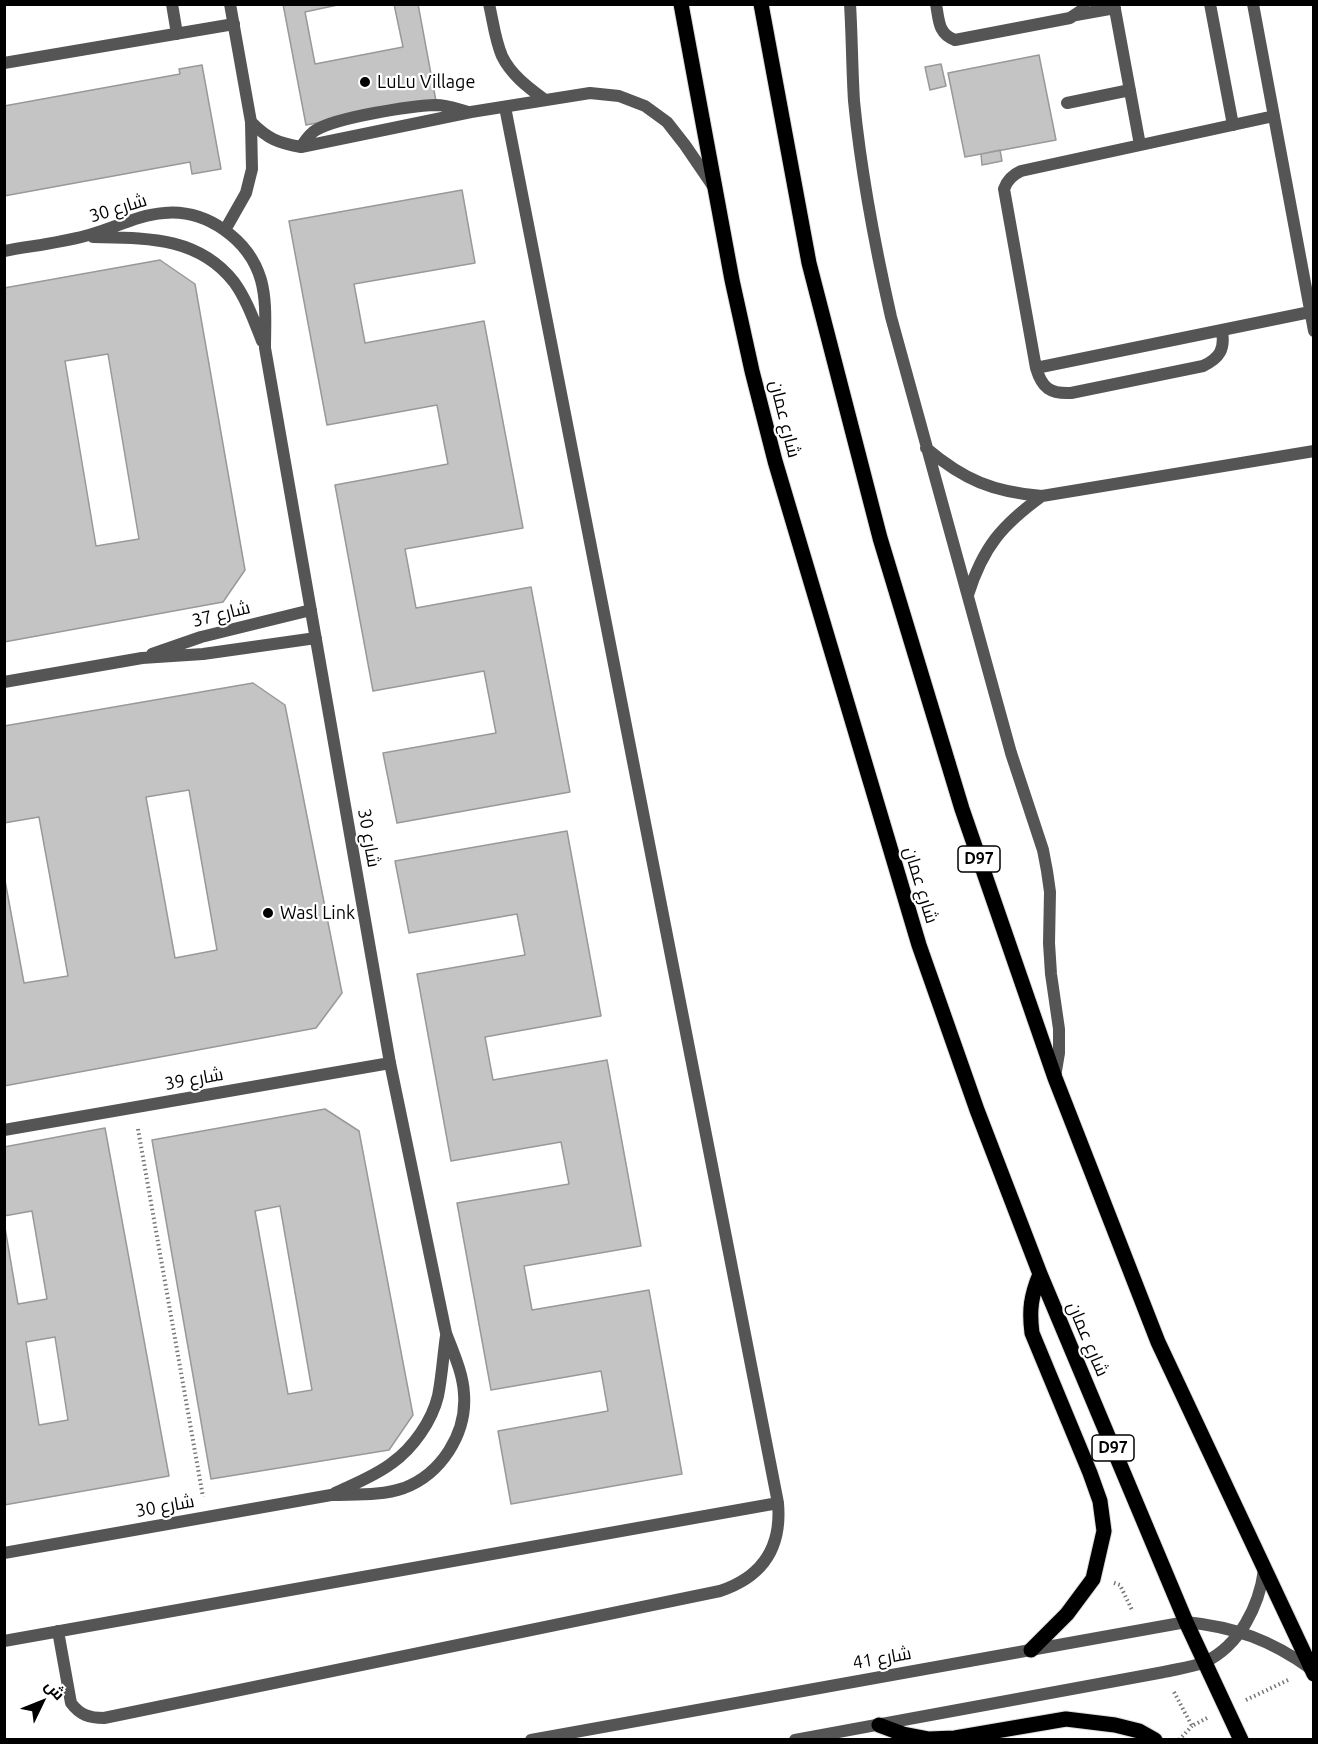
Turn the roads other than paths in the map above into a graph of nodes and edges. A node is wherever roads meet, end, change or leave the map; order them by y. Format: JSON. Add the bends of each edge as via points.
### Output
{"nodes":[{"id":1,"x":172,"y":4,"type":"edge"},
{"id":2,"x":230,"y":4,"type":"edge"},
{"id":3,"x":489,"y":4,"type":"edge"},
{"id":4,"x":681,"y":4,"type":"edge"},
{"id":5,"x":761,"y":4,"type":"edge"},
{"id":6,"x":850,"y":4,"type":"edge"},
{"id":7,"x":936,"y":4,"type":"edge"},
{"id":8,"x":1210,"y":4,"type":"edge"},
{"id":9,"x":1253,"y":4,"type":"edge"},
{"id":10,"x":1115,"y":6,"type":"edge"},
{"id":11,"x":1080,"y":10,"type":"edge"},
{"id":12,"x":234,"y":24,"type":"junction"},
{"id":13,"x":177,"y":34,"type":"junction"},
{"id":14,"x":4,"y":63,"type":"edge"},
{"id":15,"x":1130,"y":90,"type":"junction"},
{"id":16,"x":545,"y":100,"type":"junction"},
{"id":17,"x":1067,"y":103,"type":"dead end"},
{"id":18,"x":505,"y":107,"type":"junction"},
{"id":19,"x":471,"y":112,"type":"junction"},
{"id":20,"x":1274,"y":116,"type":"junction"},
{"id":21,"x":251,"y":122,"type":"junction"},
{"id":22,"x":1233,"y":124,"type":"junction"},
{"id":23,"x":1140,"y":145,"type":"junction"},
{"id":24,"x":301,"y":147,"type":"junction"},
{"id":25,"x":714,"y":189,"type":"junction"},
{"id":26,"x":225,"y":230,"type":"junction"},
{"id":27,"x":86,"y":236,"type":"junction"},
{"id":28,"x":4,"y":251,"type":"edge"},
{"id":29,"x":1310,"y":312,"type":"junction"},
{"id":30,"x":1222,"y":330,"type":"junction"},
{"id":31,"x":1314,"y":331,"type":"edge"},
{"id":32,"x":265,"y":348,"type":"junction"},
{"id":33,"x":1036,"y":368,"type":"junction"},
{"id":34,"x":926,"y":447,"type":"junction"},
{"id":35,"x":1314,"y":451,"type":"edge"},
{"id":36,"x":1042,"y":495,"type":"junction"},
{"id":37,"x":968,"y":596,"type":"junction"},
{"id":38,"x":311,"y":610,"type":"junction"},
{"id":39,"x":316,"y":638,"type":"junction"},
{"id":40,"x":142,"y":658,"type":"junction"},
{"id":41,"x":4,"y":682,"type":"edge"},
{"id":42,"x":390,"y":1063,"type":"junction"},
{"id":43,"x":1055,"y":1078,"type":"junction"},
{"id":44,"x":4,"y":1130,"type":"edge"},
{"id":45,"x":1040,"y":1274,"type":"junction"},
{"id":46,"x":446,"y":1333,"type":"junction"},
{"id":47,"x":331,"y":1495,"type":"junction"},
{"id":48,"x":778,"y":1503,"type":"junction"},
{"id":49,"x":4,"y":1553,"type":"edge"},
{"id":50,"x":1264,"y":1570,"type":"junction"},
{"id":51,"x":1186,"y":1622,"type":"junction"},
{"id":52,"x":58,"y":1631,"type":"junction"},
{"id":53,"x":1240,"y":1631,"type":"junction"},
{"id":54,"x":4,"y":1641,"type":"edge"},
{"id":55,"x":1031,"y":1650,"type":"junction"},
{"id":56,"x":1204,"y":1662,"type":"junction"},
{"id":57,"x":1312,"y":1672,"type":"edge"},
{"id":58,"x":879,"y":1725,"type":"junction"},
{"id":59,"x":531,"y":1740,"type":"edge"},
{"id":60,"x":795,"y":1740,"type":"edge"},
{"id":61,"x":1155,"y":1740,"type":"edge"},
{"id":62,"x":1241,"y":1740,"type":"edge"}],
"edges":[{"from":1,"to":13,"type":"street"},
{"from":2,"to":12,"type":"street"},
{"from":3,"to":16,"type":"street","via":[[502,56],[513,73]]},
{"from":4,"to":25,"type":"main road","name":"شارع عمان","number":"D97"},
{"from":5,"to":43,"type":"main road","number":"D97","via":[[809,264],[880,538],[962,809]]},
{"from":6,"to":34,"type":"street","via":[[854,100],[865,181],[891,317]]},
{"from":7,"to":11,"type":"street","via":[[943,33],[955,40],[1070,18]]},
{"from":8,"to":22,"type":"street"},
{"from":9,"to":20,"type":"street"},
{"from":10,"to":11,"type":"street"},
{"from":10,"to":15,"type":"street"},
{"from":12,"to":13,"type":"street"},
{"from":12,"to":21,"type":"street"},
{"from":13,"to":14,"type":"street"},
{"from":15,"to":17,"type":"street"},
{"from":15,"to":23,"type":"street"},
{"from":16,"to":18,"type":"street"},
{"from":16,"to":25,"type":"street","via":[[590,93],[619,96],[645,106],[668,122]]},
{"from":18,"to":19,"type":"street"},
{"from":18,"to":48,"type":"street"},
{"from":19,"to":24,"type":"street"},
{"from":19,"to":24,"type":"street","via":[[437,105],[348,119],[318,129]]},
{"from":20,"to":22,"type":"street"},
{"from":20,"to":29,"type":"street"},
{"from":21,"to":24,"type":"street","via":[[281,144]]},
{"from":21,"to":26,"type":"street","via":[[252,169],[246,193]]},
{"from":22,"to":23,"type":"street"},
{"from":23,"to":33,"type":"street","via":[[1021,171],[1007,181],[1004,197]]},
{"from":25,"to":45,"type":"main road","name":"شارع عمان","number":"D97","via":[[775,460],[912,923],[977,1110]]},
{"from":26,"to":27,"type":"street","name":"شارع 30","via":[[185,214],[164,213]]},
{"from":26,"to":32,"type":"street","name":"شارع 30","via":[[240,243],[260,279]]},
{"from":27,"to":28,"type":"street"},
{"from":27,"to":32,"type":"street","name":"شارع 30","via":[[166,241],[191,249],[214,263],[233,281],[247,304]]},
{"from":29,"to":30,"type":"street"},
{"from":29,"to":31,"type":"street"},
{"from":30,"to":33,"type":"street"},
{"from":30,"to":33,"type":"street","via":[[1224,342],[1220,352],[1203,366],[1071,393],[1048,389]]},
{"from":32,"to":38,"type":"street","name":"شارع 30"},
{"from":34,"to":36,"type":"street","via":[[953,469],[992,488]]},
{"from":34,"to":37,"type":"street"},
{"from":35,"to":36,"type":"street"},
{"from":36,"to":37,"type":"street","via":[[1003,528],[987,549]]},
{"from":37,"to":43,"type":"street","via":[[1047,871],[1051,974],[1059,1029]]},
{"from":38,"to":39,"type":"street","name":"شارع 30"},
{"from":38,"to":40,"type":"street","name":"شارع 37","via":[[201,637]]},
{"from":39,"to":40,"type":"street","name":"شارع 37"},
{"from":39,"to":42,"type":"street","name":"شارع 30"},
{"from":40,"to":41,"type":"street","name":"شارع 37"},
{"from":42,"to":44,"type":"street","name":"شارع 39"},
{"from":42,"to":46,"type":"street","name":"شارع 30"},
{"from":43,"to":50,"type":"main road","number":"D97","via":[[1158,1342]]},
{"from":45,"to":51,"type":"main road","name":"شارع عمان","number":"D97"},
{"from":45,"to":55,"type":"main road","via":[[1032,1293],[1032,1333],[1094,1483],[1104,1530],[1094,1579],[1067,1614]]},
{"from":46,"to":47,"type":"street","name":"شارع 30","via":[[437,1398],[412,1445],[393,1463]]},
{"from":46,"to":47,"type":"street","name":"شارع 30","via":[[464,1394],[463,1418],[456,1441],[443,1461],[404,1488]]},
{"from":47,"to":49,"type":"street","name":"شارع 30"},
{"from":48,"to":52,"type":"street"},
{"from":48,"to":52,"type":"street","via":[[777,1536],[762,1566],[735,1586],[720,1591],[104,1718],[85,1716],[70,1702]]},
{"from":50,"to":53,"type":"street","via":[[1257,1602]]},
{"from":50,"to":57,"type":"main road","number":"D97"},
{"from":51,"to":53,"type":"street","name":"شارع 41"},
{"from":51,"to":55,"type":"street","name":"شارع 41"},
{"from":51,"to":56,"type":"main road","name":"شارع عمان","number":"D97"},
{"from":52,"to":54,"type":"street"},
{"from":53,"to":56,"type":"street"},
{"from":53,"to":57,"type":"street","name":"شارع 41","via":[[1277,1647]]},
{"from":55,"to":59,"type":"street","name":"شارع 41"},
{"from":56,"to":58,"type":"street"},
{"from":56,"to":62,"type":"main road","name":"شارع عمان","number":"D97"},
{"from":58,"to":60,"type":"street"},
{"from":58,"to":61,"type":"main road","via":[[929,1739],[1066,1719],[1091,1720],[1139,1731]]}]}
